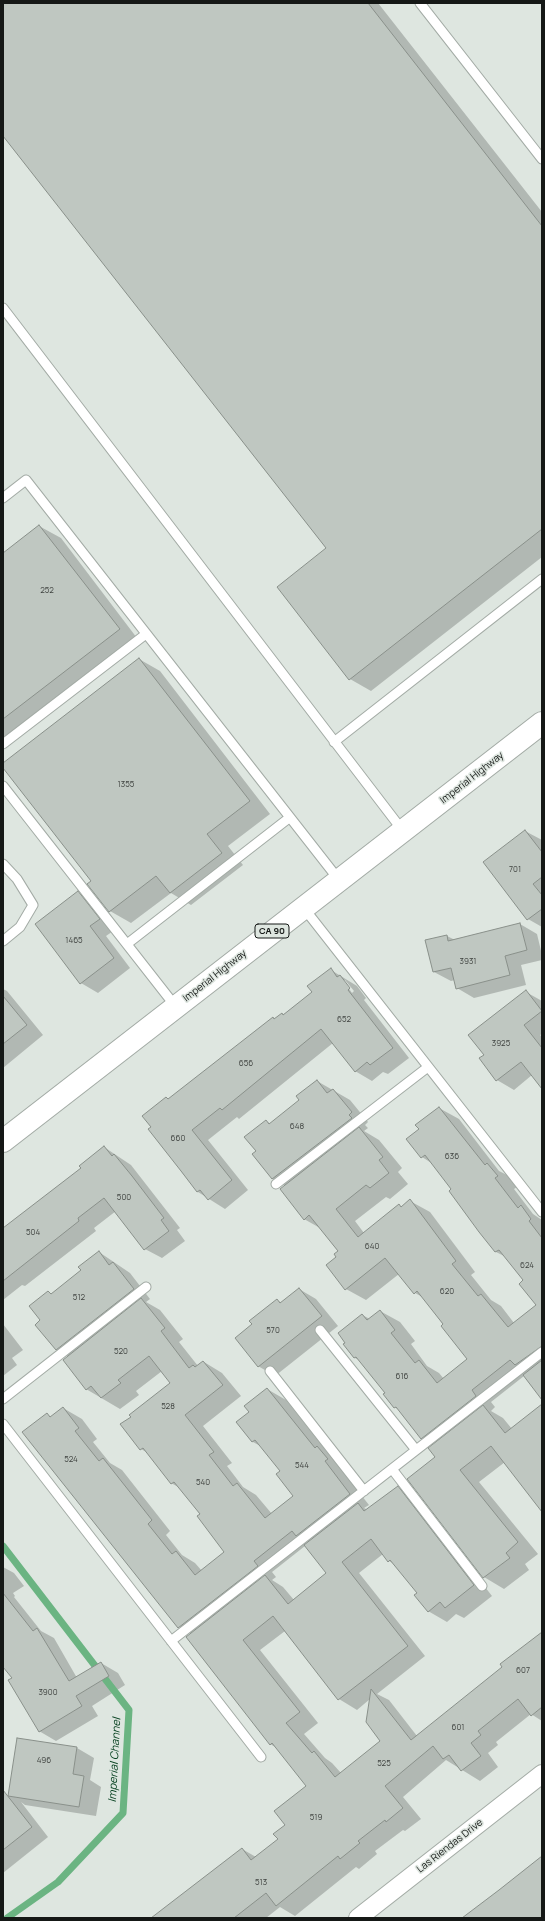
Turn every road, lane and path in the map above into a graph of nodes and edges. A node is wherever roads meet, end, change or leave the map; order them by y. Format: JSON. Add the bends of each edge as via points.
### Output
{"nodes":[{"id":1,"x":420,"y":3,"type":"edge"},
{"id":2,"x":542,"y":159,"type":"edge"},
{"id":3,"x":3,"y":308,"type":"edge"},
{"id":4,"x":3,"y":498,"type":"edge"},
{"id":5,"x":542,"y":579,"type":"edge"},
{"id":6,"x":146,"y":634,"type":"junction"},
{"id":7,"x":542,"y":723,"type":"edge"},
{"id":8,"x":334,"y":742,"type":"junction"},
{"id":9,"x":3,"y":744,"type":"edge"},
{"id":10,"x":3,"y":786,"type":"edge"},
{"id":11,"x":289,"y":818,"type":"junction"},
{"id":12,"x":404,"y":832,"type":"junction"},
{"id":13,"x":3,"y":864,"type":"edge"},
{"id":14,"x":339,"y":881,"type":"junction"},
{"id":15,"x":303,"y":907,"type":"junction"},
{"id":16,"x":3,"y":941,"type":"edge"},
{"id":17,"x":127,"y":944,"type":"junction"},
{"id":18,"x":176,"y":1007,"type":"junction"},
{"id":19,"x":428,"y":1066,"type":"junction"},
{"id":20,"x":3,"y":1141,"type":"edge"},
{"id":21,"x":276,"y":1184,"type":"dead end"},
{"id":22,"x":542,"y":1212,"type":"edge"},
{"id":23,"x":146,"y":1287,"type":"dead end"},
{"id":24,"x":320,"y":1330,"type":"dead end"},
{"id":25,"x":542,"y":1352,"type":"edge"},
{"id":26,"x":270,"y":1371,"type":"dead end"},
{"id":27,"x":3,"y":1398,"type":"edge"},
{"id":28,"x":3,"y":1424,"type":"edge"},
{"id":29,"x":416,"y":1450,"type":"junction"},
{"id":30,"x":392,"y":1469,"type":"junction"},
{"id":31,"x":364,"y":1491,"type":"junction"},
{"id":32,"x":482,"y":1586,"type":"dead end"},
{"id":33,"x":171,"y":1642,"type":"junction"},
{"id":34,"x":261,"y":1757,"type":"dead end"},
{"id":35,"x":542,"y":1774,"type":"edge"},
{"id":36,"x":358,"y":1918,"type":"edge"}],
"edges":[{"from":1,"to":2,"type":"lane"},
{"from":3,"to":8,"type":"lane"},
{"from":4,"to":6,"type":"lane","via":[[26,480]]},
{"from":5,"to":8,"type":"lane"},
{"from":6,"to":9,"type":"lane"},
{"from":6,"to":11,"type":"lane"},
{"from":7,"to":12,"type":"main road","name":"Imperial Highway","number":"CA 90"},
{"from":8,"to":12,"type":"lane"},
{"from":10,"to":17,"type":"lane"},
{"from":11,"to":14,"type":"lane"},
{"from":11,"to":17,"type":"lane"},
{"from":12,"to":14,"type":"main road","name":"Imperial Highway","number":"CA 90"},
{"from":13,"to":16,"type":"lane","via":[[17,878],[33,905],[20,927]]},
{"from":14,"to":15,"type":"main road","name":"Imperial Highway","number":"CA 90"},
{"from":15,"to":18,"type":"main road","name":"Imperial Highway","number":"CA 90"},
{"from":15,"to":19,"type":"lane"},
{"from":17,"to":18,"type":"lane"},
{"from":18,"to":20,"type":"main road","name":"Imperial Highway","number":"CA 90"},
{"from":19,"to":21,"type":"lane"},
{"from":19,"to":22,"type":"lane"},
{"from":23,"to":27,"type":"lane"},
{"from":24,"to":29,"type":"lane"},
{"from":25,"to":29,"type":"lane"},
{"from":26,"to":31,"type":"lane"},
{"from":28,"to":33,"type":"lane"},
{"from":29,"to":30,"type":"lane"},
{"from":30,"to":31,"type":"lane"},
{"from":30,"to":32,"type":"lane"},
{"from":31,"to":33,"type":"lane"},
{"from":33,"to":34,"type":"lane"},
{"from":35,"to":36,"type":"street","name":"Las Riendas Drive"}]}
